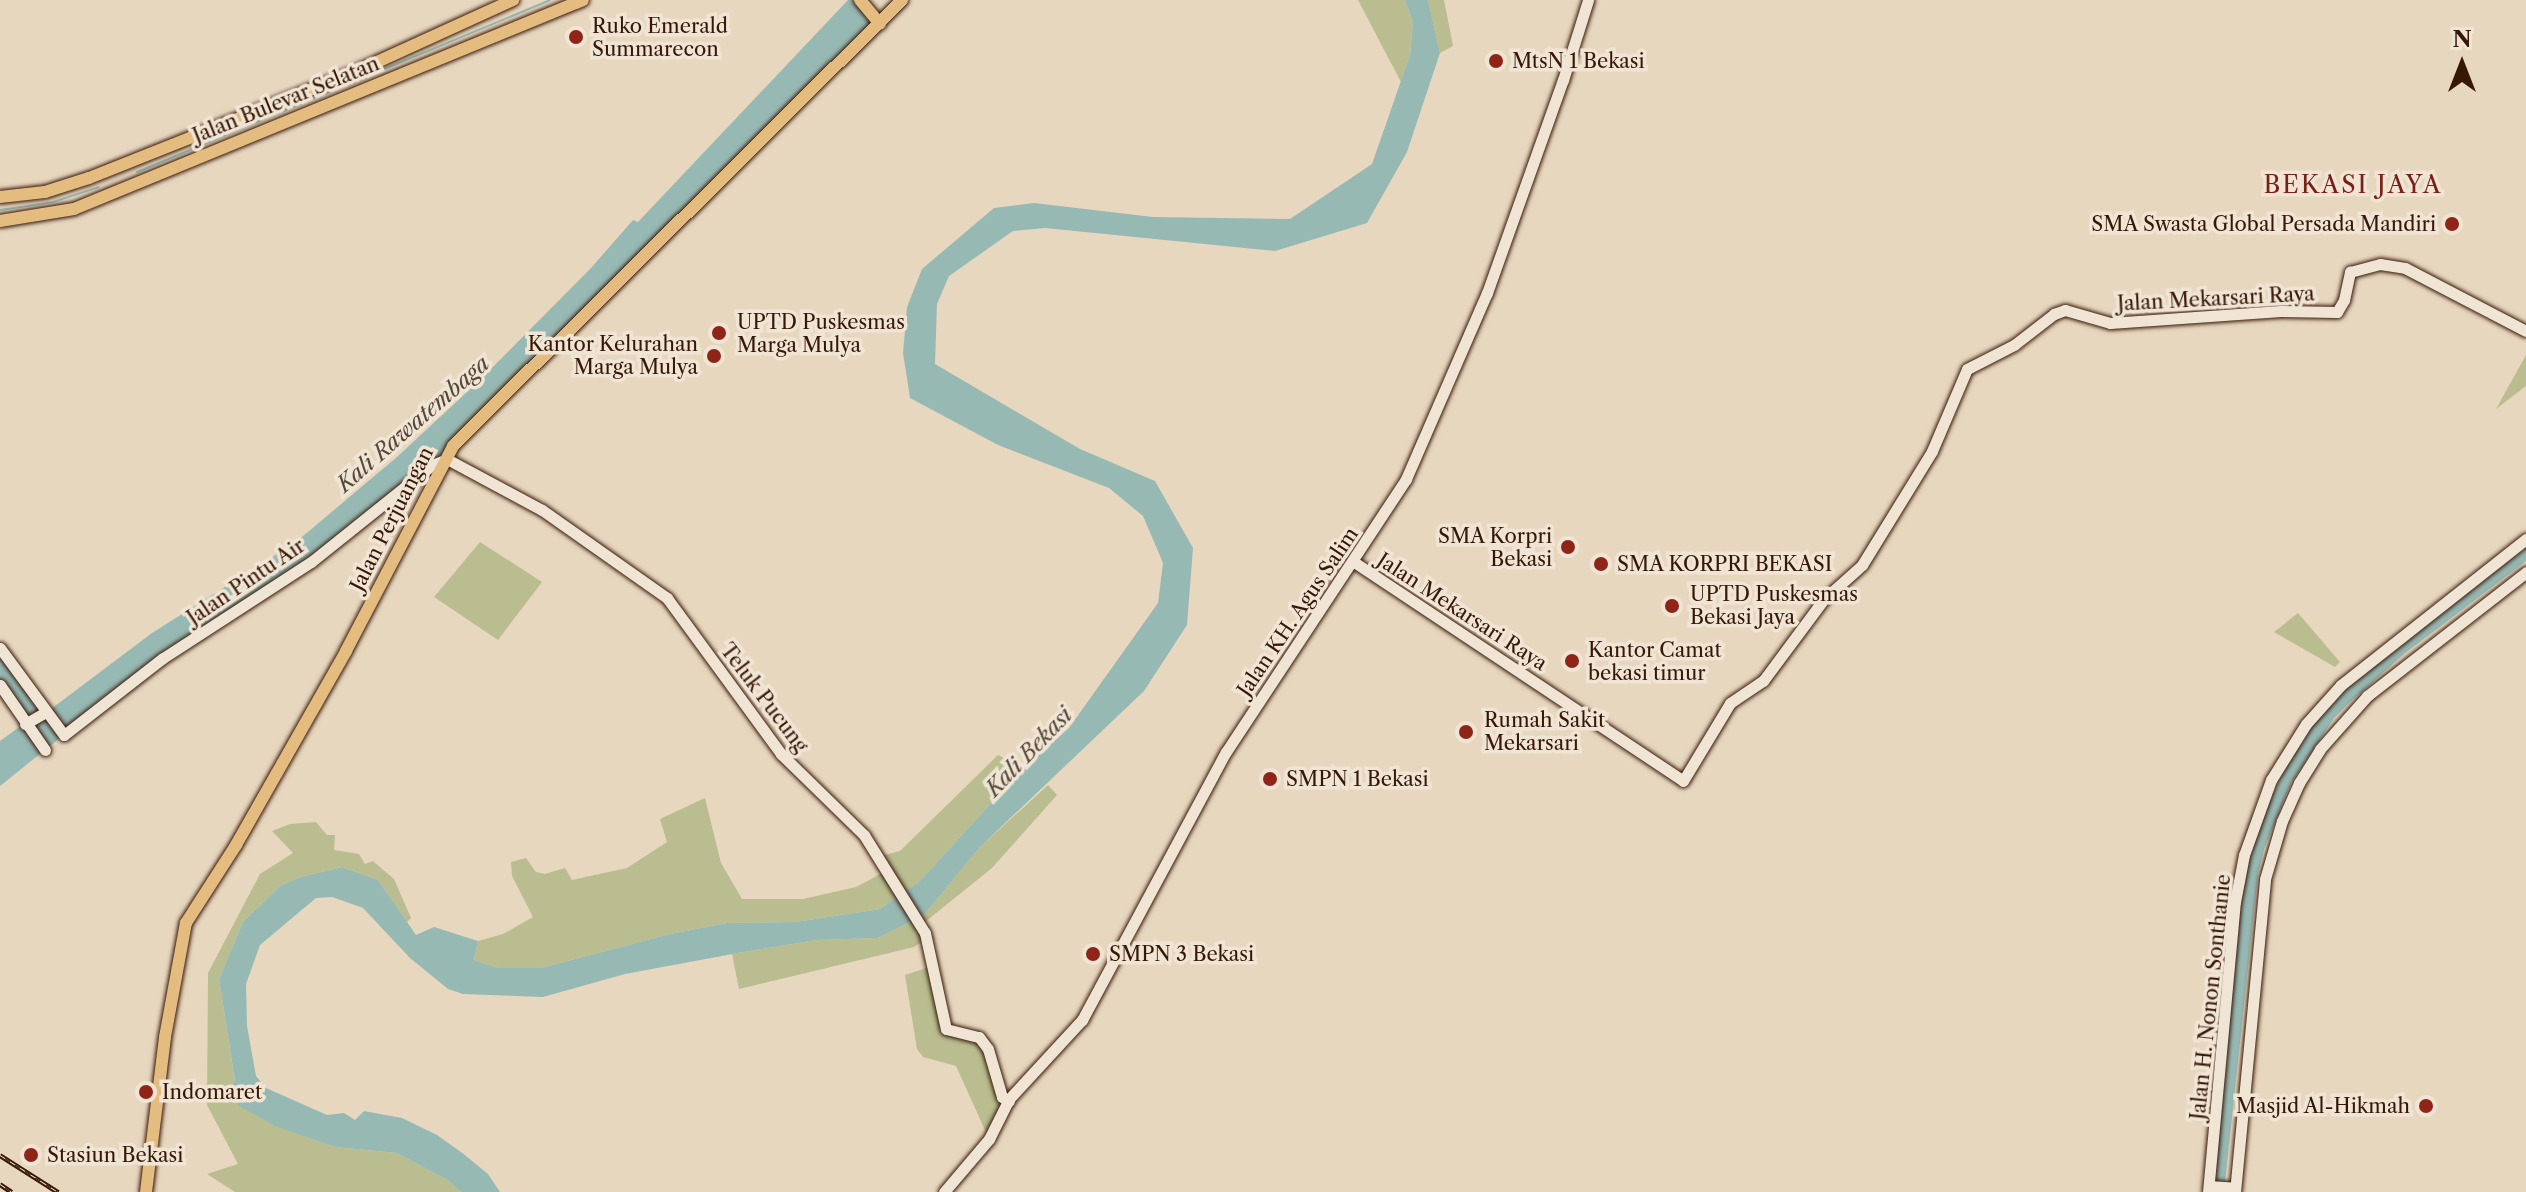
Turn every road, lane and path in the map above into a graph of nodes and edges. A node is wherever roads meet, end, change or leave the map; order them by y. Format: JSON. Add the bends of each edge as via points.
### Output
{"nodes":[{"id":1,"x":513,"y":0,"type":"edge"},
{"id":2,"x":559,"y":0,"type":"edge"},
{"id":3,"x":583,"y":0,"type":"edge"},
{"id":4,"x":860,"y":0,"type":"edge"},
{"id":5,"x":1588,"y":0,"type":"edge"},
{"id":6,"x":895,"y":2,"type":"edge"},
{"id":7,"x":551,"y":14,"type":"junction"},
{"id":8,"x":878,"y":20,"type":"junction"},
{"id":9,"x":0,"y":197,"type":"edge"},
{"id":10,"x":0,"y":221,"type":"edge"},
{"id":11,"x":2526,"y":331,"type":"edge"},
{"id":12,"x":447,"y":459,"type":"junction"},
{"id":13,"x":2526,"y":539,"type":"edge"},
{"id":14,"x":1354,"y":562,"type":"junction"},
{"id":15,"x":2526,"y":572,"type":"edge"},
{"id":16,"x":0,"y":648,"type":"edge"},
{"id":17,"x":0,"y":685,"type":"edge"},
{"id":18,"x":46,"y":712,"type":"junction"},
{"id":19,"x":25,"y":724,"type":"junction"},
{"id":20,"x":45,"y":750,"type":"dead end"},
{"id":21,"x":1009,"y":1101,"type":"junction"},
{"id":22,"x":2210,"y":1188,"type":"edge"},
{"id":23,"x":2233,"y":1189,"type":"edge"},
{"id":24,"x":146,"y":1192,"type":"edge"},
{"id":25,"x":944,"y":1192,"type":"edge"}],
"edges":[{"from":1,"to":9,"type":"main road","name":"Jalan Bulevar Selatan","via":[[355,72],[89,178],[45,192]]},
{"from":2,"to":7,"type":"main road"},
{"from":3,"to":7,"type":"main road","name":"Jalan Bulevar Selatan"},
{"from":4,"to":8,"type":"main road"},
{"from":5,"to":14,"type":"street","name":"Jalan KH. Agus Salim","via":[[1456,371],[1406,479]]},
{"from":6,"to":8,"type":"main road","name":"Jalan Perjuangan"},
{"from":7,"to":10,"type":"main road","name":"Jalan Bulevar Selatan","via":[[74,209]]},
{"from":8,"to":12,"type":"main road","name":"Jalan Perjuangan","via":[[453,446]]},
{"from":11,"to":14,"type":"street","name":"Jalan Mekarsari Raya","via":[[2405,268],[2380,264],[2350,272],[2337,312],[2110,323],[2065,310],[2047,318],[2014,345],[1967,369],[1932,451],[1862,565],[1824,599],[1763,681],[1730,703],[1683,781]]},
{"from":12,"to":18,"type":"street","name":"Jalan Pintu Air","via":[[432,465],[311,562],[60,730]]},
{"from":12,"to":21,"type":"street","name":"Teluk Pucung","via":[[542,510],[667,598],[781,754],[864,835],[925,933],[946,1029],[979,1037],[988,1049],[1002,1097]]},
{"from":12,"to":24,"type":"main road","name":"Jalan Perjuangan","via":[[288,755],[186,923],[165,1037]]},
{"from":13,"to":22,"type":"street","name":"Jalan H. Nonon Sonthanie","via":[[2341,685],[2306,724],[2271,780],[2244,855],[2235,902]]},
{"from":14,"to":21,"type":"street","name":"Jalan KH. Agus Salim","via":[[1226,752],[1082,1020]]},
{"from":15,"to":23,"type":"street","name":"Jalan H. Nonon Sonthanie","via":[[2367,696],[2320,749],[2299,783],[2265,879]]},
{"from":16,"to":18,"type":"street"},
{"from":17,"to":19,"type":"street"},
{"from":18,"to":19,"type":"street"},
{"from":19,"to":20,"type":"street"},
{"from":21,"to":25,"type":"street","name":"Jalan KH. Agus Salim","via":[[989,1139]]},
{"from":22,"to":23,"type":"street"}]}
